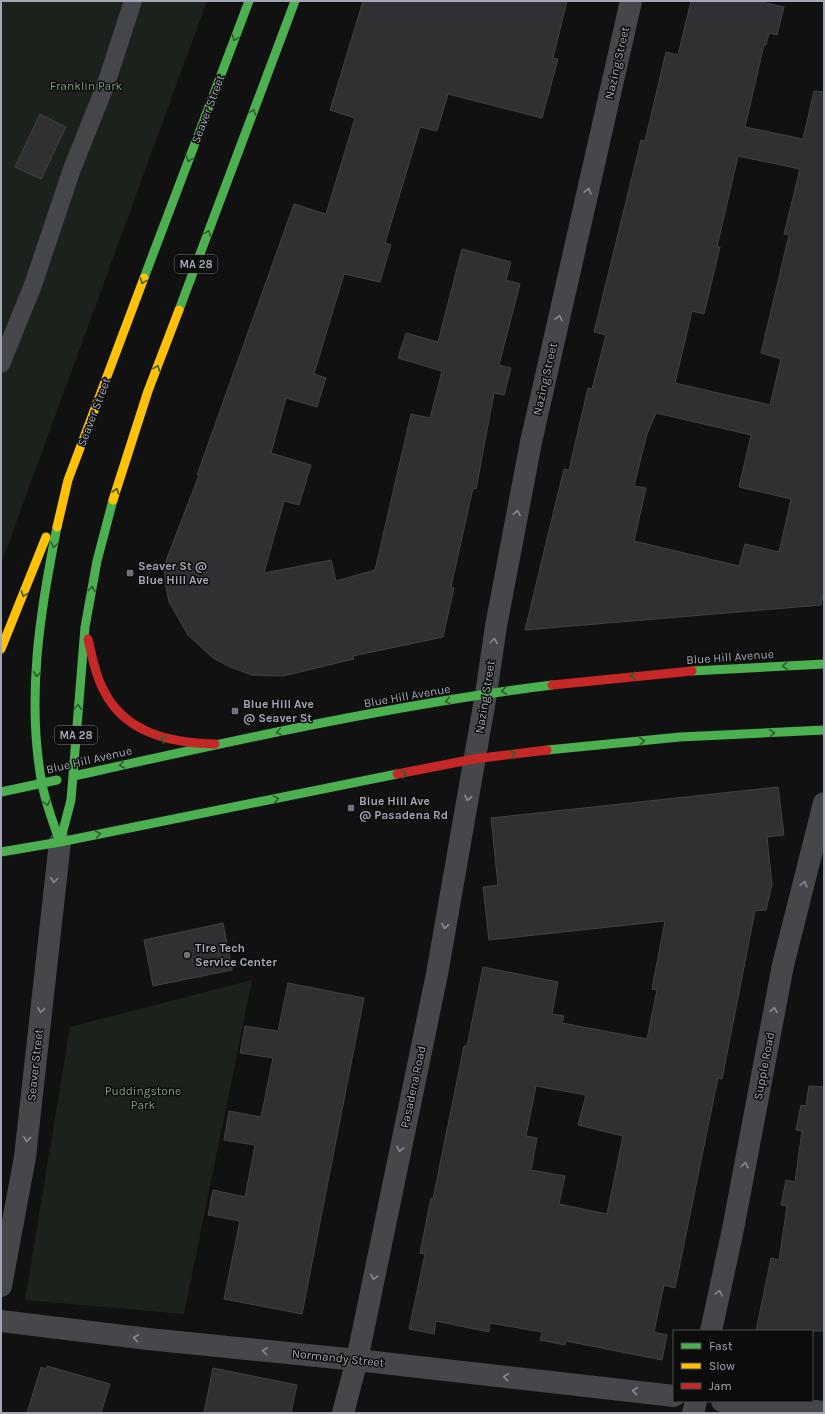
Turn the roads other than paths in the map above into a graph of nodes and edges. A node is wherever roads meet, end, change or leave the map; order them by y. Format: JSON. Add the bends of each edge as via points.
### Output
{"nodes":[{"id":1,"x":132,"y":1,"type":"edge"},
{"id":2,"x":248,"y":1,"type":"edge"},
{"id":3,"x":295,"y":1,"type":"edge"},
{"id":4,"x":631,"y":1,"type":"edge"},
{"id":5,"x":1,"y":364,"type":"edge"},
{"id":6,"x":68,"y":480,"type":"junction"},
{"id":7,"x":85,"y":627,"type":"junction"},
{"id":8,"x":1,"y":649,"type":"edge"},
{"id":9,"x":824,"y":664,"type":"edge"},
{"id":10,"x":486,"y":694,"type":"junction"},
{"id":11,"x":824,"y":730,"type":"edge"},
{"id":12,"x":215,"y":744,"type":"junction"},
{"id":13,"x":474,"y":759,"type":"junction"},
{"id":14,"x":74,"y":776,"type":"junction"},
{"id":15,"x":42,"y":783,"type":"junction"},
{"id":16,"x":1,"y":792,"type":"edge"},
{"id":17,"x":824,"y":803,"type":"edge"},
{"id":18,"x":60,"y":842,"type":"junction"},
{"id":19,"x":1,"y":852,"type":"edge"},
{"id":20,"x":1,"y":1286,"type":"edge"},
{"id":21,"x":1,"y":1321,"type":"edge"},
{"id":22,"x":711,"y":1330,"type":"edge"},
{"id":23,"x":357,"y":1360,"type":"junction"},
{"id":24,"x":673,"y":1396,"type":"edge"},
{"id":25,"x":696,"y":1402,"type":"edge"},
{"id":26,"x":731,"y":1402,"type":"edge"},
{"id":27,"x":824,"y":1412,"type":"edge"},
{"id":28,"x":343,"y":1413,"type":"edge"},
{"id":29,"x":693,"y":1413,"type":"edge"}],
"edges":[{"from":1,"to":5,"type":"lane","via":[[106,84],[72,169],[33,285]]},
{"from":2,"to":6,"type":"main road","name":"Seaver Street","one_way":true},
{"from":7,"to":3,"type":"main road","name":"Seaver Street","number":"MA 28","one_way":true,"via":[[97,561],[129,448]]},
{"from":10,"to":4,"type":"street","name":"Nazing Street","one_way":true,"via":[[496,626],[531,442]]},
{"from":6,"to":8,"type":"main road","one_way":true},
{"from":6,"to":15,"type":"main road","name":"Seaver Street","one_way":true,"via":[[53,552],[37,668],[35,716]]},
{"from":12,"to":7,"type":"main road","one_way":true,"via":[[185,744],[165,740],[130,723],[105,694]]},
{"from":14,"to":7,"type":"main road","name":"Seaver Street","number":"MA 28","one_way":true},
{"from":9,"to":10,"type":"main road","name":"Blue Hill Avenue","one_way":true,"via":[[625,676]]},
{"from":10,"to":12,"type":"main road","name":"Blue Hill Avenue","one_way":true},
{"from":10,"to":13,"type":"street","name":"Nazing Street"},
{"from":13,"to":11,"type":"main road","one_way":true,"via":[[680,737]]},
{"from":12,"to":14,"type":"main road","name":"Blue Hill Avenue","one_way":true},
{"from":18,"to":13,"type":"main road","one_way":true},
{"from":13,"to":23,"type":"street","name":"Pasadena Road","one_way":true,"via":[[437,974]]},
{"from":14,"to":15,"type":"main road","name":"Blue Hill Avenue"},
{"from":14,"to":18,"type":"main road","name":"Seaver Street","number":"MA 28","via":[[71,800]]},
{"from":15,"to":16,"type":"main road","name":"Blue Hill Avenue"},
{"from":15,"to":18,"type":"main road","name":"Seaver Street","one_way":true},
{"from":22,"to":17,"type":"street","name":"Supple Road","one_way":true,"via":[[783,965]]},
{"from":18,"to":19,"type":"main road"},
{"from":18,"to":20,"type":"street","name":"Seaver Street","one_way":true,"via":[[25,1157]]},
{"from":23,"to":21,"type":"street","name":"Normandy Street","one_way":true},
{"from":24,"to":23,"type":"street","name":"Normandy Street","one_way":true},
{"from":23,"to":28,"type":"street","name":"Pasadena Road"},
{"from":25,"to":29,"type":"street"},
{"from":26,"to":27,"type":"street"}]}
